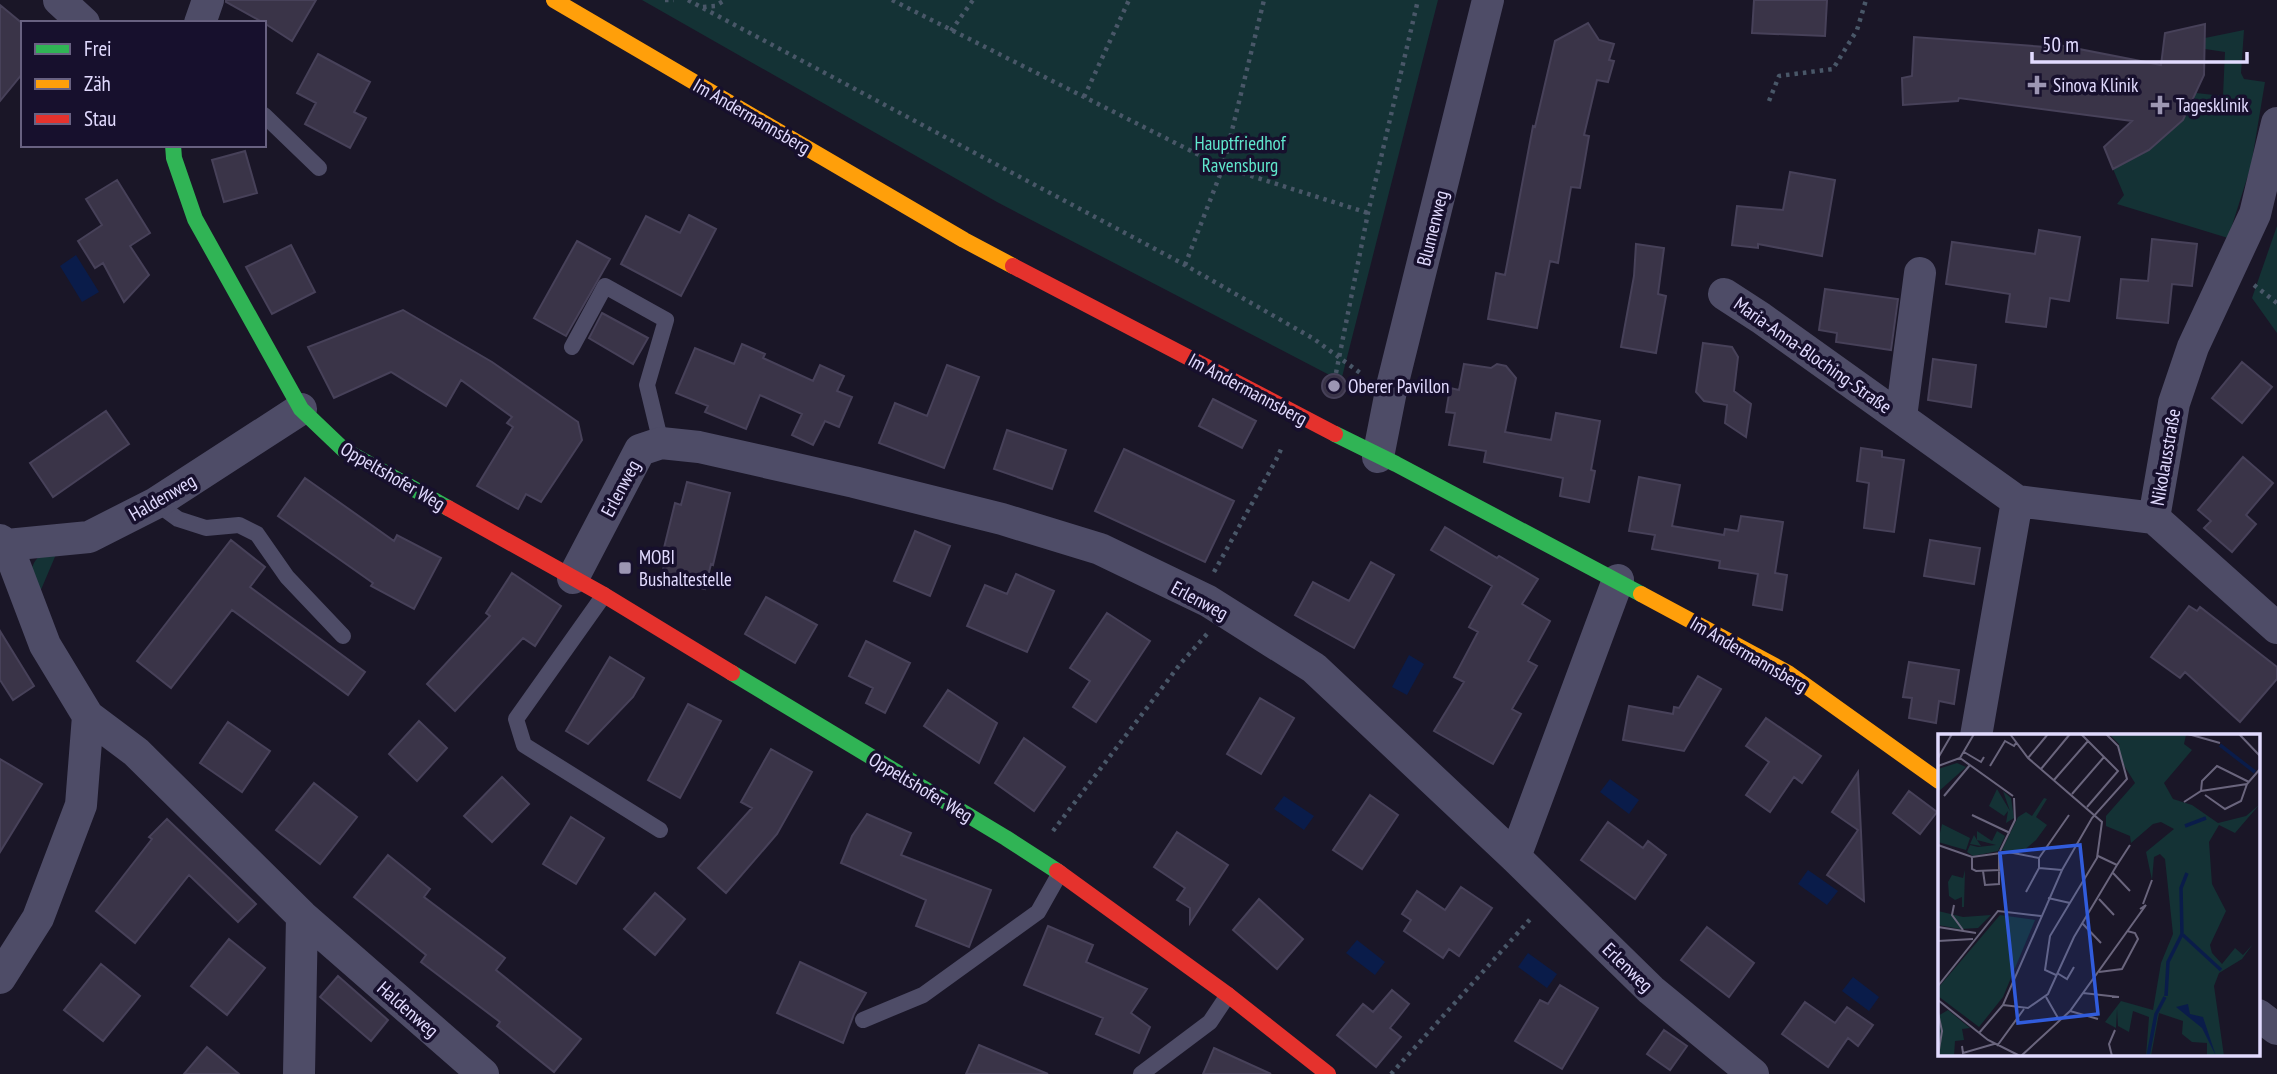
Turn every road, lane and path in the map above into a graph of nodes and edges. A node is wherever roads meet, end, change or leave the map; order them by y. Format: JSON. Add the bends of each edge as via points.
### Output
{"nodes":[{"id":1,"x":59,"y":0,"type":"edge"},
{"id":2,"x":208,"y":0,"type":"edge"},
{"id":3,"x":554,"y":0,"type":"edge"},
{"id":4,"x":665,"y":0,"type":"edge"},
{"id":5,"x":674,"y":0,"type":"edge"},
{"id":6,"x":688,"y":0,"type":"edge"},
{"id":7,"x":725,"y":0,"type":"edge"},
{"id":8,"x":892,"y":0,"type":"edge"},
{"id":9,"x":973,"y":0,"type":"edge"},
{"id":10,"x":1129,"y":0,"type":"edge"},
{"id":11,"x":1264,"y":0,"type":"edge"},
{"id":12,"x":1418,"y":0,"type":"edge"},
{"id":13,"x":1488,"y":0,"type":"edge"},
{"id":14,"x":1866,"y":0,"type":"edge"},
{"id":15,"x":703,"y":7,"type":"junction"},
{"id":16,"x":82,"y":21,"type":"edge"},
{"id":17,"x":201,"y":21,"type":"edge"},
{"id":18,"x":951,"y":31,"type":"junction"},
{"id":19,"x":1084,"y":97,"type":"junction"},
{"id":20,"x":1769,"y":100,"type":"dead end"},
{"id":21,"x":266,"y":117,"type":"edge"},
{"id":22,"x":2277,"y":123,"type":"edge"},
{"id":23,"x":173,"y":147,"type":"edge"},
{"id":24,"x":1223,"y":167,"type":"junction"},
{"id":25,"x":319,"y":168,"type":"dead end"},
{"id":26,"x":1368,"y":213,"type":"junction"},
{"id":27,"x":1185,"y":265,"type":"junction"},
{"id":28,"x":1920,"y":273,"type":"dead end"},
{"id":29,"x":1724,"y":294,"type":"dead end"},
{"id":30,"x":572,"y":347,"type":"dead end"},
{"id":31,"x":1339,"y":358,"type":"junction"},
{"id":32,"x":1336,"y":373,"type":"dead end"},
{"id":33,"x":1363,"y":374,"type":"dead end"},
{"id":34,"x":302,"y":410,"type":"junction"},
{"id":35,"x":1901,"y":417,"type":"junction"},
{"id":36,"x":661,"y":443,"type":"junction"},
{"id":37,"x":1378,"y":457,"type":"junction"},
{"id":38,"x":1276,"y":460,"type":"dead end"},
{"id":39,"x":2017,"y":501,"type":"junction"},
{"id":40,"x":156,"y":503,"type":"junction"},
{"id":41,"x":2154,"y":518,"type":"junction"},
{"id":42,"x":4,"y":543,"type":"edge"},
{"id":43,"x":573,"y":578,"type":"junction"},
{"id":44,"x":1618,"y":580,"type":"junction"},
{"id":45,"x":604,"y":595,"type":"junction"},
{"id":46,"x":1200,"y":598,"type":"junction"},
{"id":47,"x":2277,"y":628,"type":"edge"},
{"id":48,"x":343,"y":636,"type":"dead end"},
{"id":49,"x":1202,"y":640,"type":"dead end"},
{"id":50,"x":88,"y":716,"type":"junction"},
{"id":51,"x":1976,"y":734,"type":"edge"},
{"id":52,"x":1938,"y":779,"type":"edge"},
{"id":53,"x":660,"y":830,"type":"dead end"},
{"id":54,"x":1033,"y":857,"type":"junction"},
{"id":55,"x":1515,"y":857,"type":"junction"},
{"id":56,"x":1060,"y":873,"type":"junction"},
{"id":57,"x":1539,"y":908,"type":"dead end"},
{"id":58,"x":302,"y":916,"type":"junction"},
{"id":59,"x":0,"y":978,"type":"edge"},
{"id":60,"x":1228,"y":995,"type":"junction"},
{"id":61,"x":2260,"y":1016,"type":"edge"},
{"id":62,"x":863,"y":1020,"type":"dead end"},
{"id":63,"x":2277,"y":1029,"type":"edge"},
{"id":64,"x":299,"y":1074,"type":"edge"},
{"id":65,"x":483,"y":1074,"type":"edge"},
{"id":66,"x":1141,"y":1074,"type":"edge"},
{"id":67,"x":1328,"y":1074,"type":"edge"},
{"id":68,"x":1391,"y":1074,"type":"edge"},
{"id":69,"x":1752,"y":1074,"type":"edge"}],
"edges":[{"from":1,"to":16,"type":"street"},
{"from":2,"to":17,"type":"street"},
{"from":3,"to":37,"type":"street","name":"Im Andermannsberg","via":[[964,240]]},
{"from":4,"to":5,"type":"path"},
{"from":6,"to":15,"type":"path"},
{"from":7,"to":15,"type":"path"},
{"from":8,"to":18,"type":"path"},
{"from":9,"to":18,"type":"path"},
{"from":10,"to":19,"type":"path"},
{"from":11,"to":24,"type":"path"},
{"from":12,"to":26,"type":"path"},
{"from":13,"to":37,"type":"street","name":"Blumenweg"},
{"from":14,"to":20,"type":"path","via":[[1857,30],[1833,69],[1779,76]]},
{"from":15,"to":27,"type":"path"},
{"from":18,"to":19,"type":"path"},
{"from":19,"to":24,"type":"path"},
{"from":21,"to":25,"type":"lane"},
{"from":22,"to":41,"type":"street","name":"Nikolausstraße","via":[[2255,214],[2193,347],[2174,403]]},
{"from":23,"to":34,"type":"street","name":"Oppeltshofer Weg","via":[[195,219]]},
{"from":24,"to":26,"type":"path"},
{"from":24,"to":27,"type":"path"},
{"from":26,"to":31,"type":"path"},
{"from":27,"to":31,"type":"path"},
{"from":28,"to":35,"type":"street","name":"Maria-Anna-Bloching-Straße"},
{"from":29,"to":35,"type":"street","name":"Maria-Anna-Bloching-Straße"},
{"from":30,"to":36,"type":"lane","via":[[606,286],[666,320],[647,385]]},
{"from":31,"to":32,"type":"path"},
{"from":31,"to":33,"type":"path"},
{"from":34,"to":40,"type":"street","name":"Haldenweg"},
{"from":34,"to":43,"type":"street","name":"Oppeltshofer Weg","via":[[344,450]]},
{"from":35,"to":39,"type":"street","name":"Maria-Anna-Bloching-Straße"},
{"from":36,"to":43,"type":"street","name":"Erlenweg","via":[[640,450]]},
{"from":36,"to":46,"type":"street","name":"Erlenweg","via":[[776,464],[1002,519],[1100,549]]},
{"from":37,"to":44,"type":"street","name":"Im Andermannsberg"},
{"from":38,"to":46,"type":"path"},
{"from":39,"to":41,"type":"street","name":"Nikolausstraße"},
{"from":39,"to":51,"type":"street"},
{"from":40,"to":42,"type":"street","name":"Haldenweg","via":[[89,537]]},
{"from":40,"to":48,"type":"lane","via":[[178,519],[206,528],[239,524],[257,534],[287,577]]},
{"from":41,"to":47,"type":"street"},
{"from":42,"to":50,"type":"street","name":"Haldenweg","via":[[45,645]]},
{"from":43,"to":45,"type":"street","name":"Oppeltshofer Weg"},
{"from":44,"to":52,"type":"street","name":"Im Andermannsberg","via":[[1788,673]]},
{"from":44,"to":55,"type":"street"},
{"from":45,"to":53,"type":"lane","via":[[516,719],[524,746]]},
{"from":45,"to":54,"type":"street","name":"Oppeltshofer Weg"},
{"from":46,"to":55,"type":"street","name":"Erlenweg","via":[[1314,668]]},
{"from":49,"to":54,"type":"path"},
{"from":50,"to":58,"type":"street","name":"Haldenweg","via":[[136,752]]},
{"from":50,"to":59,"type":"street","via":[[81,805],[38,918]]},
{"from":54,"to":56,"type":"street","name":"Oppeltshofer Weg"},
{"from":55,"to":69,"type":"street","name":"Erlenweg","via":[[1651,990]]},
{"from":56,"to":60,"type":"street","name":"Oppeltshofer Weg"},
{"from":56,"to":62,"type":"lane","via":[[1038,912],[923,995]]},
{"from":57,"to":68,"type":"path"},
{"from":58,"to":64,"type":"street"},
{"from":58,"to":65,"type":"street","name":"Haldenweg"},
{"from":60,"to":66,"type":"lane","via":[[1210,1022]]},
{"from":60,"to":67,"type":"street","name":"Oppeltshofer Weg"},
{"from":61,"to":63,"type":"street"}]}
